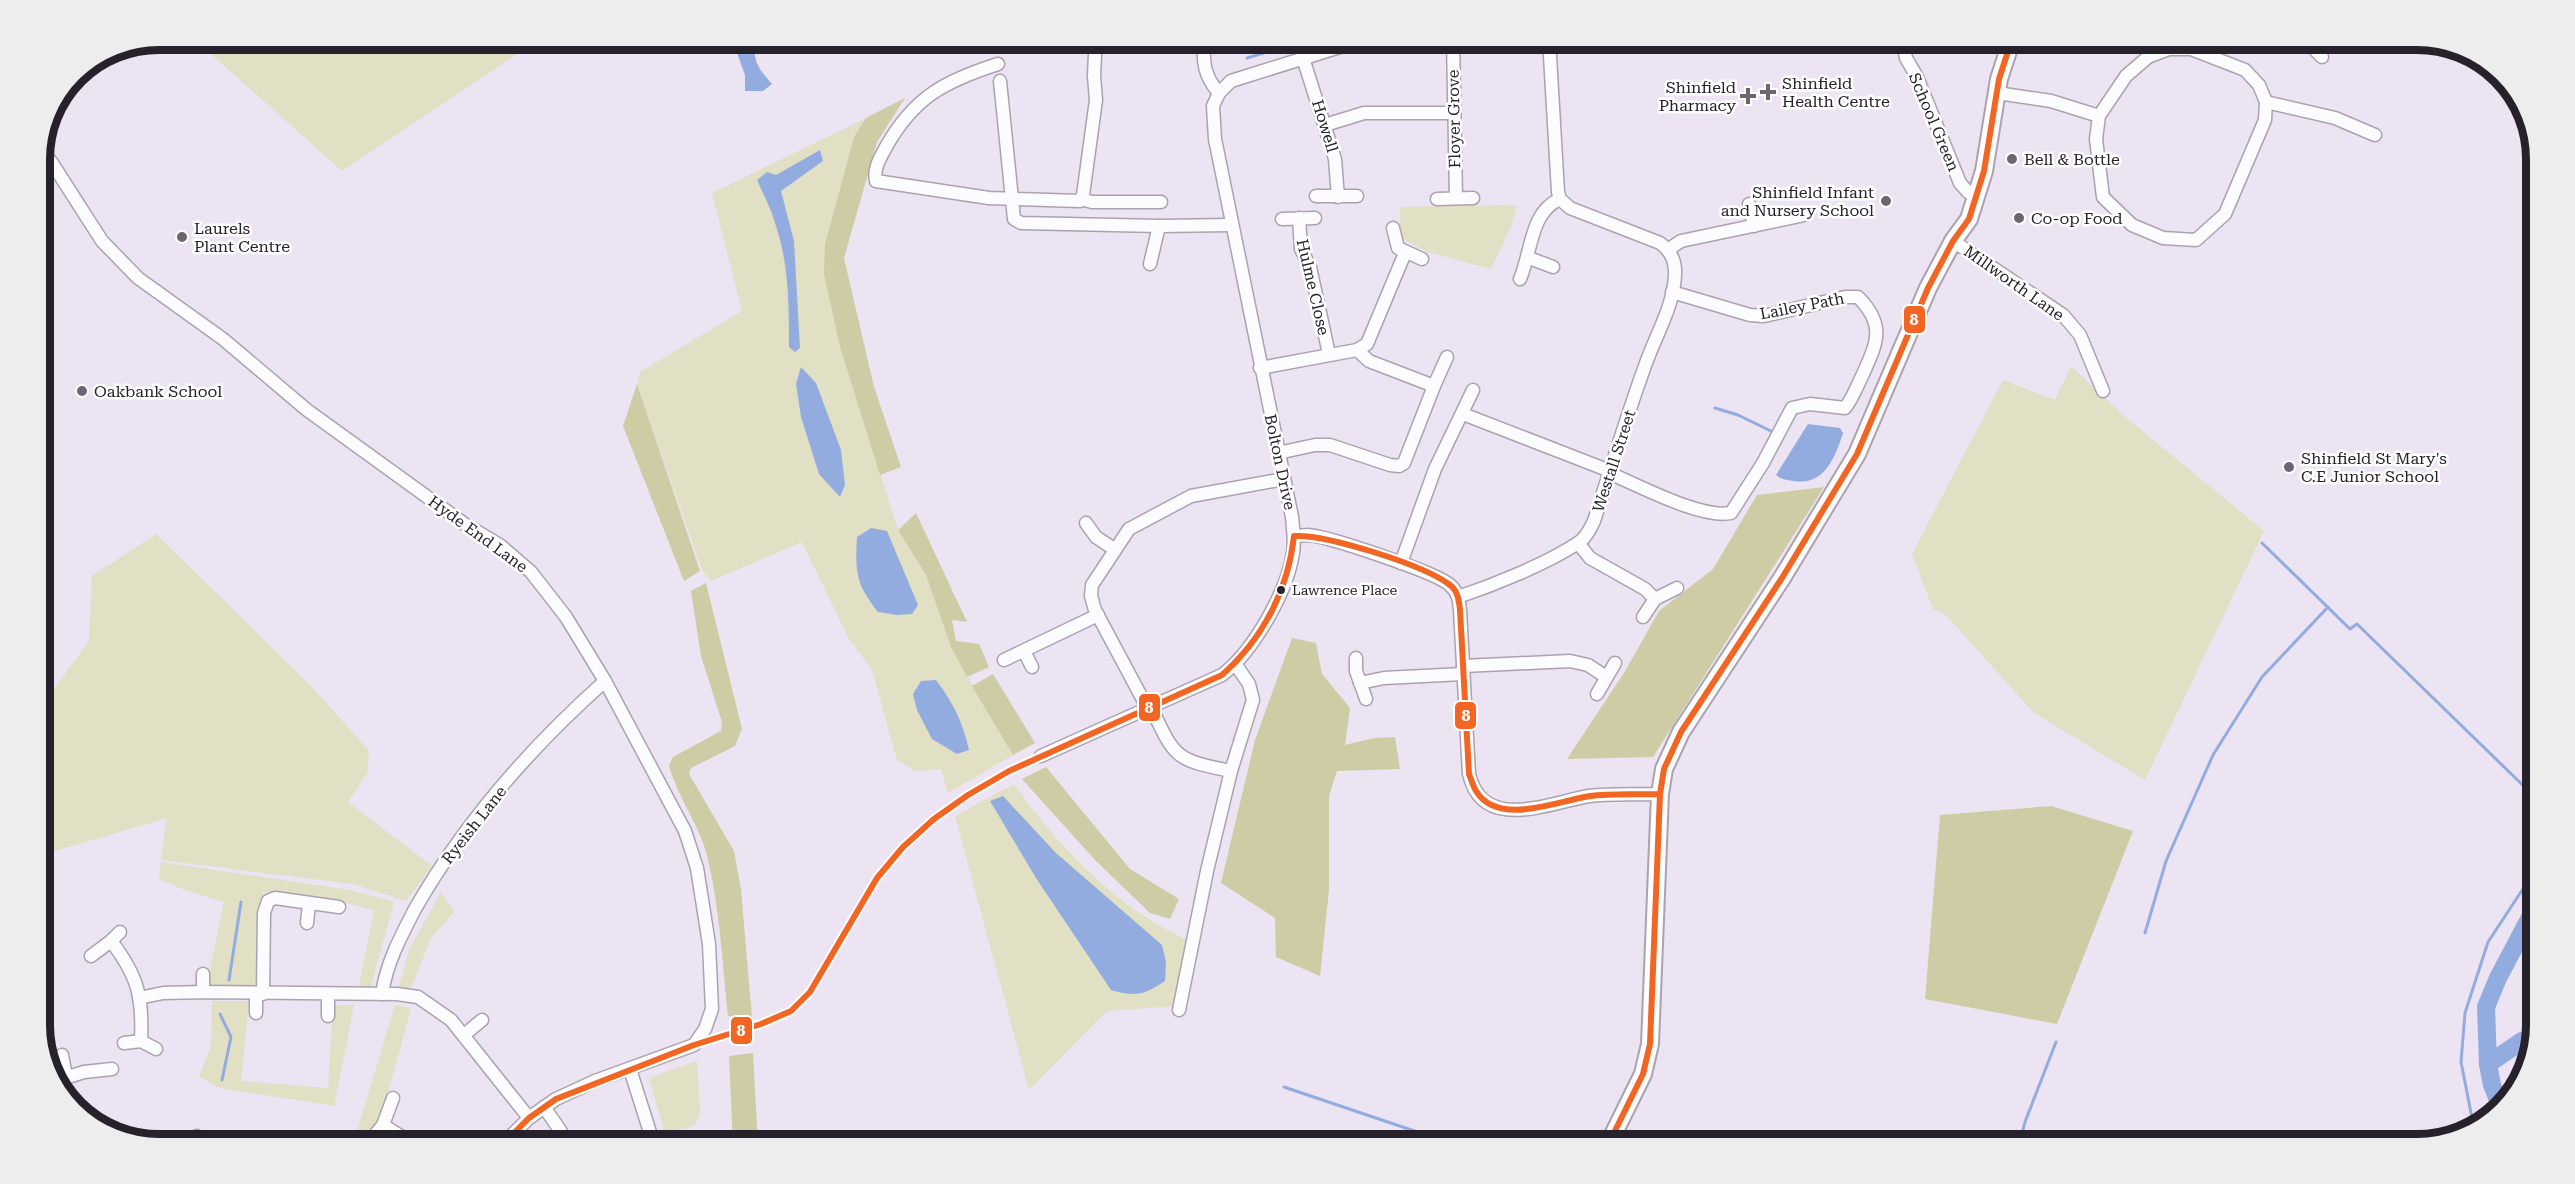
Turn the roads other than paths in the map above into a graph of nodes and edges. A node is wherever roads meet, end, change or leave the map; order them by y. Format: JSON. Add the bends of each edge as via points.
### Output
{"nodes":[{"id":1,"x":1205,"y":50,"type":"edge"},
{"id":2,"x":1329,"y":50,"type":"edge"},
{"id":3,"x":1453,"y":50,"type":"edge"},
{"id":4,"x":1550,"y":50,"type":"edge"},
{"id":5,"x":1905,"y":50,"type":"edge"},
{"id":6,"x":2009,"y":50,"type":"edge"},
{"id":7,"x":2316,"y":50,"type":"edge"},
{"id":8,"x":1095,"y":54,"type":"dead end"},
{"id":9,"x":2322,"y":57,"type":"dead end"},
{"id":10,"x":1303,"y":58,"type":"junction"},
{"id":11,"x":998,"y":64,"type":"dead end"},
{"id":12,"x":1000,"y":81,"type":"dead end"},
{"id":13,"x":1219,"y":93,"type":"junction"},
{"id":14,"x":1997,"y":93,"type":"junction"},
{"id":15,"x":2266,"y":102,"type":"junction"},
{"id":16,"x":1454,"y":113,"type":"junction"},
{"id":17,"x":2099,"y":116,"type":"junction"},
{"id":18,"x":1325,"y":125,"type":"junction"},
{"id":19,"x":2375,"y":135,"type":"dead end"},
{"id":20,"x":50,"y":160,"type":"edge"},
{"id":21,"x":1317,"y":196,"type":"dead end"},
{"id":22,"x":1338,"y":196,"type":"junction"},
{"id":23,"x":1357,"y":196,"type":"dead end"},
{"id":24,"x":1977,"y":196,"type":"junction"},
{"id":25,"x":1456,"y":198,"type":"junction"},
{"id":26,"x":1473,"y":198,"type":"dead end"},
{"id":27,"x":1082,"y":199,"type":"junction"},
{"id":28,"x":1437,"y":199,"type":"dead end"},
{"id":29,"x":1560,"y":199,"type":"junction"},
{"id":30,"x":1011,"y":200,"type":"junction"},
{"id":31,"x":1161,"y":202,"type":"dead end"},
{"id":32,"x":1749,"y":204,"type":"dead end"},
{"id":33,"x":1804,"y":215,"type":"dead end"},
{"id":34,"x":1299,"y":218,"type":"junction"},
{"id":35,"x":1315,"y":218,"type":"dead end"},
{"id":36,"x":1281,"y":219,"type":"dead end"},
{"id":37,"x":1231,"y":225,"type":"junction"},
{"id":38,"x":1159,"y":226,"type":"junction"},
{"id":39,"x":1754,"y":226,"type":"junction"},
{"id":40,"x":1393,"y":228,"type":"dead end"},
{"id":41,"x":1953,"y":241,"type":"junction"},
{"id":42,"x":1668,"y":249,"type":"junction"},
{"id":43,"x":1405,"y":253,"type":"junction"},
{"id":44,"x":1529,"y":258,"type":"junction"},
{"id":45,"x":1422,"y":259,"type":"dead end"},
{"id":46,"x":1150,"y":264,"type":"dead end"},
{"id":47,"x":1553,"y":267,"type":"dead end"},
{"id":48,"x":1520,"y":279,"type":"dead end"},
{"id":49,"x":1672,"y":292,"type":"junction"},
{"id":50,"x":1357,"y":350,"type":"junction"},
{"id":51,"x":1329,"y":354,"type":"junction"},
{"id":52,"x":1447,"y":357,"type":"dead end"},
{"id":53,"x":1260,"y":368,"type":"junction"},
{"id":54,"x":1434,"y":386,"type":"junction"},
{"id":55,"x":1473,"y":390,"type":"dead end"},
{"id":56,"x":2103,"y":391,"type":"dead end"},
{"id":57,"x":1463,"y":414,"type":"junction"},
{"id":58,"x":1278,"y":453,"type":"junction"},
{"id":59,"x":1610,"y":472,"type":"junction"},
{"id":60,"x":1284,"y":479,"type":"junction"},
{"id":61,"x":1086,"y":523,"type":"dead end"},
{"id":62,"x":1294,"y":536,"type":"junction"},
{"id":63,"x":1578,"y":543,"type":"junction"},
{"id":64,"x":1114,"y":549,"type":"junction"},
{"id":65,"x":1401,"y":563,"type":"junction"},
{"id":66,"x":1677,"y":588,"type":"dead end"},
{"id":67,"x":1458,"y":597,"type":"junction"},
{"id":68,"x":1655,"y":599,"type":"junction"},
{"id":69,"x":1098,"y":615,"type":"junction"},
{"id":70,"x":1643,"y":617,"type":"dead end"},
{"id":71,"x":1024,"y":651,"type":"junction"},
{"id":72,"x":1356,"y":658,"type":"dead end"},
{"id":73,"x":1004,"y":660,"type":"dead end"},
{"id":74,"x":1615,"y":663,"type":"dead end"},
{"id":75,"x":1236,"y":665,"type":"junction"},
{"id":76,"x":1032,"y":667,"type":"dead end"},
{"id":77,"x":1463,"y":670,"type":"junction"},
{"id":78,"x":1606,"y":677,"type":"junction"},
{"id":79,"x":605,"y":681,"type":"junction"},
{"id":80,"x":1360,"y":683,"type":"junction"},
{"id":81,"x":1597,"y":694,"type":"dead end"},
{"id":82,"x":1366,"y":699,"type":"dead end"},
{"id":83,"x":1150,"y":708,"type":"junction"},
{"id":84,"x":1041,"y":756,"type":"dead end"},
{"id":85,"x":1231,"y":771,"type":"junction"},
{"id":86,"x":1660,"y":794,"type":"junction"},
{"id":87,"x":309,"y":904,"type":"junction"},
{"id":88,"x":339,"y":907,"type":"dead end"},
{"id":89,"x":307,"y":923,"type":"dead end"},
{"id":90,"x":120,"y":932,"type":"dead end"},
{"id":91,"x":111,"y":941,"type":"junction"},
{"id":92,"x":91,"y":956,"type":"dead end"},
{"id":93,"x":203,"y":974,"type":"dead end"},
{"id":94,"x":203,"y":992,"type":"junction"},
{"id":95,"x":260,"y":994,"type":"junction"},
{"id":96,"x":328,"y":994,"type":"junction"},
{"id":97,"x":382,"y":994,"type":"junction"},
{"id":98,"x":140,"y":998,"type":"junction"},
{"id":99,"x":1179,"y":1010,"type":"dead end"},
{"id":100,"x":256,"y":1012,"type":"dead end"},
{"id":101,"x":328,"y":1016,"type":"dead end"},
{"id":102,"x":482,"y":1020,"type":"dead end"},
{"id":103,"x":464,"y":1035,"type":"junction"},
{"id":104,"x":141,"y":1041,"type":"junction"},
{"id":105,"x":124,"y":1043,"type":"dead end"},
{"id":106,"x":156,"y":1049,"type":"dead end"},
{"id":107,"x":62,"y":1055,"type":"dead end"},
{"id":108,"x":112,"y":1069,"type":"dead end"},
{"id":109,"x":630,"y":1070,"type":"junction"},
{"id":110,"x":61,"y":1074,"type":"edge"},
{"id":111,"x":64,"y":1078,"type":"edge"},
{"id":112,"x":393,"y":1098,"type":"dead end"},
{"id":113,"x":544,"y":1107,"type":"junction"},
{"id":114,"x":529,"y":1118,"type":"junction"},
{"id":115,"x":383,"y":1125,"type":"junction"},
{"id":116,"x":376,"y":1134,"type":"edge"},
{"id":117,"x":397,"y":1134,"type":"edge"},
{"id":118,"x":513,"y":1134,"type":"edge"},
{"id":119,"x":562,"y":1134,"type":"edge"},
{"id":120,"x":650,"y":1134,"type":"edge"},
{"id":121,"x":1613,"y":1134,"type":"edge"}],
"edges":[{"from":1,"to":13,"type":"street","via":[[1204,70]]},
{"from":2,"to":10,"type":"street"},
{"from":3,"to":16,"type":"street","name":"Floyer Grove"},
{"from":4,"to":29,"type":"street"},
{"from":5,"to":24,"type":"street","name":"School Green","via":[[1960,183]]},
{"from":6,"to":14,"type":"main road","name":"School Green"},
{"from":7,"to":9,"type":"street"},
{"from":8,"to":27,"type":"street","via":[[1096,100]]},
{"from":10,"to":13,"type":"street","via":[[1231,81]]},
{"from":10,"to":18,"type":"street","name":"Howell"},
{"from":11,"to":30,"type":"street","via":[[956,78],[907,115],[878,160],[875,178],[876,182]]},
{"from":12,"to":30,"type":"street"},
{"from":13,"to":37,"type":"street","name":"Bolton Drive","via":[[1212,121]]},
{"from":14,"to":17,"type":"street","via":[[2051,101]]},
{"from":14,"to":24,"type":"main road","name":"School Green"},
{"from":15,"to":17,"type":"street","via":[[2259,85],[2246,70],[2192,50],[2169,50],[2148,57],[2126,76]]},
{"from":15,"to":17,"type":"street","via":[[2265,120],[2225,214],[2196,240],[2163,238],[2133,225],[2103,197],[2096,139]]},
{"from":15,"to":19,"type":"street","via":[[2335,118]]},
{"from":16,"to":18,"type":"street","via":[[1364,114]]},
{"from":16,"to":25,"type":"street","name":"Floyer Grove"},
{"from":18,"to":22,"type":"street","name":"Howell","via":[[1335,159]]},
{"from":20,"to":79,"type":"street","name":"Hyde End Lane","via":[[102,241],[138,278],[223,339],[307,410],[515,556],[553,599]]},
{"from":21,"to":22,"type":"street"},
{"from":22,"to":23,"type":"street"},
{"from":24,"to":41,"type":"main road","name":"School Green","via":[[1969,219]]},
{"from":25,"to":26,"type":"street"},
{"from":25,"to":28,"type":"street"},
{"from":27,"to":30,"type":"street"},
{"from":27,"to":31,"type":"street"},
{"from":29,"to":42,"type":"street","via":[[1570,208]]},
{"from":29,"to":44,"type":"street","via":[[1542,211]]},
{"from":30,"to":38,"type":"street","via":[[1014,219],[1021,223]]},
{"from":32,"to":39,"type":"street"},
{"from":33,"to":39,"type":"street"},
{"from":34,"to":35,"type":"street","name":"Hulme Close"},
{"from":34,"to":36,"type":"street","name":"Hulme Close"},
{"from":34,"to":51,"type":"street","name":"Hulme Close","via":[[1301,249],[1310,267]]},
{"from":37,"to":38,"type":"street"},
{"from":37,"to":53,"type":"street","name":"Bolton Drive"},
{"from":38,"to":46,"type":"street"},
{"from":39,"to":42,"type":"street","via":[[1681,241]]},
{"from":40,"to":43,"type":"street","via":[[1398,248]]},
{"from":41,"to":56,"type":"street","name":"Millworth Lane","via":[[2063,315],[2080,335]]},
{"from":41,"to":86,"type":"main road","name":"School Green","via":[[1911,325],[1854,461],[1681,732],[1664,769]]},
{"from":42,"to":49,"type":"street","name":"Westall Street","via":[[1674,262]]},
{"from":43,"to":45,"type":"street"},
{"from":43,"to":50,"type":"street","via":[[1371,336]]},
{"from":44,"to":47,"type":"street"},
{"from":44,"to":48,"type":"street"},
{"from":49,"to":59,"type":"street","name":"Westall Street"},
{"from":49,"to":59,"type":"street","name":"Lailey Path","via":[[1764,316],[1858,297],[1870,309],[1876,344],[1845,408],[1802,404],[1792,408],[1731,513],[1690,507]]},
{"from":50,"to":51,"type":"street"},
{"from":50,"to":54,"type":"street","via":[[1369,361]]},
{"from":51,"to":53,"type":"street"},
{"from":52,"to":54,"type":"street"},
{"from":53,"to":58,"type":"street","name":"Bolton Drive"},
{"from":54,"to":58,"type":"street","via":[[1409,455],[1399,466],[1330,445]]},
{"from":55,"to":57,"type":"street"},
{"from":57,"to":59,"type":"street"},
{"from":57,"to":65,"type":"street","via":[[1435,469]]},
{"from":58,"to":60,"type":"street","name":"Bolton Drive"},
{"from":59,"to":63,"type":"street","name":"Westall Street","via":[[1594,521]]},
{"from":60,"to":62,"type":"street","name":"Bolton Drive"},
{"from":60,"to":64,"type":"street","via":[[1191,496],[1129,529]]},
{"from":61,"to":64,"type":"street","via":[[1096,537]]},
{"from":62,"to":65,"type":"street","via":[[1309,535]]},
{"from":62,"to":75,"type":"street","name":"Bolton Drive","via":[[1288,572],[1273,608]]},
{"from":63,"to":67,"type":"street","name":"Westall Street"},
{"from":63,"to":68,"type":"street","via":[[1590,558],[1645,589]]},
{"from":64,"to":69,"type":"street","via":[[1092,585],[1091,597]]},
{"from":65,"to":67,"type":"street","via":[[1448,583]]},
{"from":66,"to":68,"type":"street"},
{"from":67,"to":77,"type":"street"},
{"from":68,"to":70,"type":"street"},
{"from":69,"to":71,"type":"street"},
{"from":69,"to":83,"type":"street"},
{"from":71,"to":73,"type":"street"},
{"from":71,"to":76,"type":"street"},
{"from":72,"to":80,"type":"street"},
{"from":74,"to":78,"type":"street"},
{"from":75,"to":83,"type":"street","name":"Bolton Drive"},
{"from":75,"to":85,"type":"street","via":[[1249,684],[1253,700]]},
{"from":77,"to":78,"type":"street","via":[[1570,661],[1588,665]]},
{"from":77,"to":80,"type":"street"},
{"from":77,"to":86,"type":"street","via":[[1469,774],[1475,793],[1483,802],[1513,810],[1592,796]]},
{"from":78,"to":81,"type":"street"},
{"from":79,"to":97,"type":"street","name":"Ryeish Lane","via":[[531,754],[456,844],[406,926],[391,958]]},
{"from":79,"to":109,"type":"street","name":"Hyde End Lane","via":[[679,820],[697,868],[709,944],[712,1009],[708,1024],[694,1045]]},
{"from":80,"to":82,"type":"street"},
{"from":83,"to":84,"type":"street","name":"Bolton Drive"},
{"from":83,"to":85,"type":"street","via":[[1178,755]]},
{"from":85,"to":99,"type":"street"},
{"from":86,"to":121,"type":"main road","name":"School Green","via":[[1650,1044],[1643,1074]]},
{"from":87,"to":88,"type":"street"},
{"from":87,"to":89,"type":"street"},
{"from":87,"to":95,"type":"street","via":[[275,898],[268,901]]},
{"from":90,"to":91,"type":"street"},
{"from":91,"to":92,"type":"street"},
{"from":91,"to":98,"type":"street","via":[[133,974]]},
{"from":93,"to":94,"type":"street"},
{"from":94,"to":95,"type":"street"},
{"from":94,"to":98,"type":"street"},
{"from":95,"to":96,"type":"street"},
{"from":95,"to":100,"type":"street"},
{"from":96,"to":97,"type":"street"},
{"from":96,"to":101,"type":"street"},
{"from":97,"to":103,"type":"street","via":[[418,997],[451,1020]]},
{"from":98,"to":104,"type":"street"},
{"from":102,"to":103,"type":"street"},
{"from":103,"to":114,"type":"street"},
{"from":104,"to":105,"type":"street"},
{"from":104,"to":106,"type":"street"},
{"from":107,"to":110,"type":"street"},
{"from":108,"to":111,"type":"street"},
{"from":109,"to":113,"type":"street","via":[[605,1071]]},
{"from":109,"to":120,"type":"street"},
{"from":112,"to":115,"type":"street"},
{"from":113,"to":114,"type":"street"},
{"from":113,"to":119,"type":"street"},
{"from":114,"to":118,"type":"street"},
{"from":115,"to":116,"type":"street"},
{"from":115,"to":117,"type":"street"}]}
